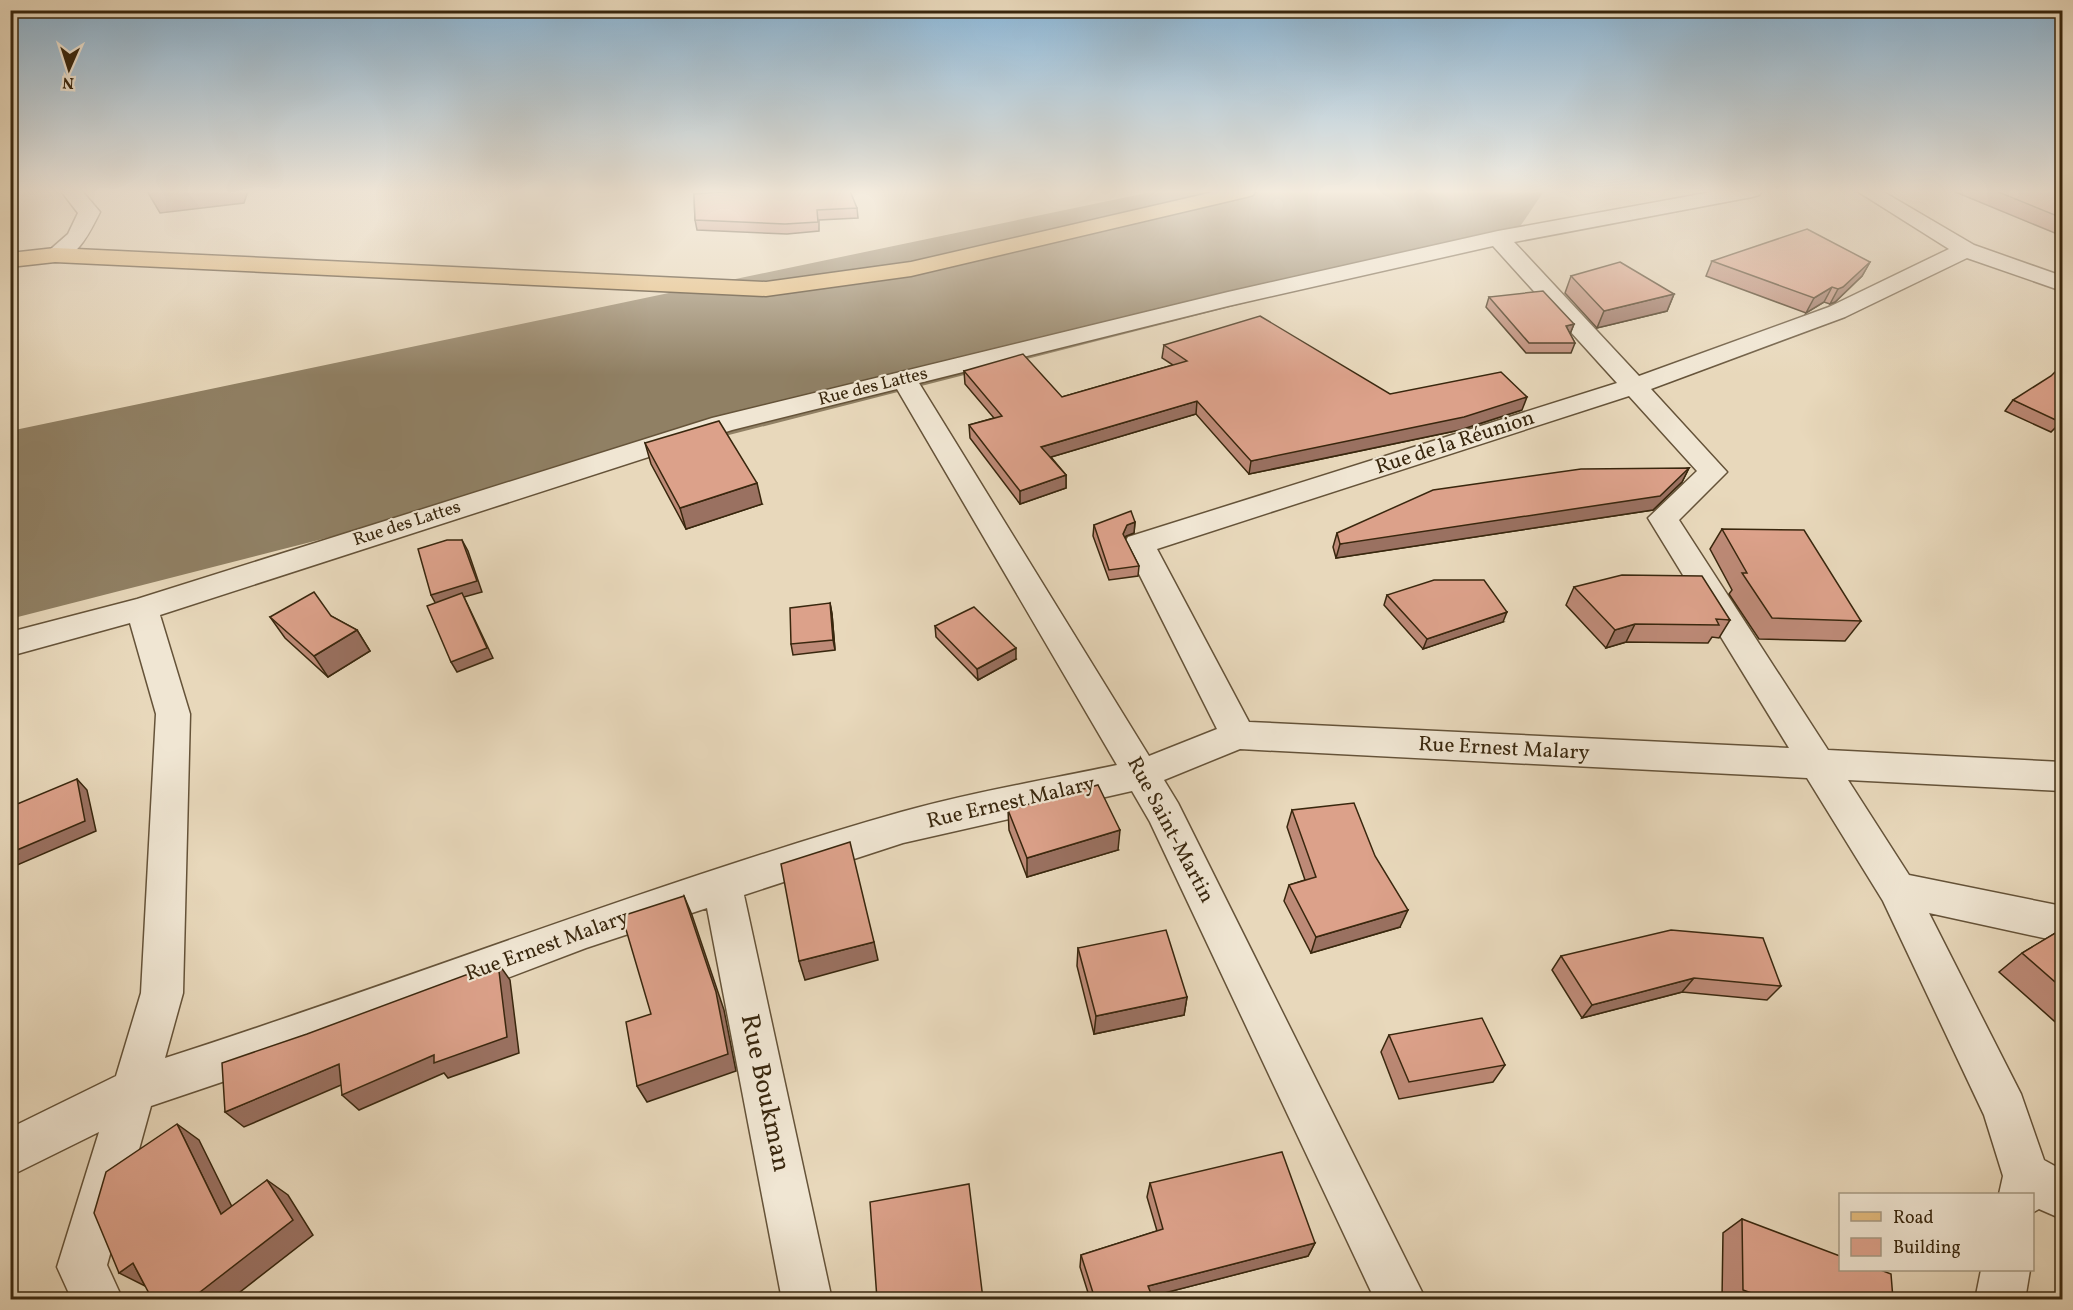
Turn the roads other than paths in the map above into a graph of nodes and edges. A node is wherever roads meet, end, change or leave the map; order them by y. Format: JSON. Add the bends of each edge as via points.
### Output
{"nodes":[{"id":1,"x":59,"y":252,"type":"edge"},
{"id":2,"x":983,"y":252,"type":"edge"},
{"id":3,"x":1435,"y":252,"type":"edge"},
{"id":4,"x":1511,"y":252,"type":"edge"},
{"id":5,"x":1962,"y":252,"type":"edge"},
{"id":6,"x":1972,"y":252,"type":"edge"},
{"id":7,"x":55,"y":255,"type":"junction"},
{"id":8,"x":10,"y":260,"type":"edge"},
{"id":9,"x":2062,"y":284,"type":"edge"},
{"id":10,"x":904,"y":379,"type":"junction"},
{"id":11,"x":1634,"y":386,"type":"junction"},
{"id":12,"x":142,"y":609,"type":"junction"},
{"id":13,"x":10,"y":644,"type":"edge"},
{"id":14,"x":1238,"y":735,"type":"junction"},
{"id":15,"x":1817,"y":764,"type":"junction"},
{"id":16,"x":1141,"y":774,"type":"junction"},
{"id":17,"x":2062,"y":776,"type":"edge"},
{"id":18,"x":722,"y":886,"type":"junction"},
{"id":19,"x":1897,"y":889,"type":"junction"},
{"id":20,"x":2062,"y":924,"type":"edge"},
{"id":21,"x":132,"y":1091,"type":"junction"},
{"id":22,"x":10,"y":1154,"type":"edge"},
{"id":23,"x":2037,"y":1189,"type":"edge"},
{"id":24,"x":2007,"y":1271,"type":"edge"},
{"id":25,"x":98,"y":1299,"type":"edge"},
{"id":26,"x":807,"y":1299,"type":"edge"},
{"id":27,"x":1401,"y":1299,"type":"edge"},
{"id":28,"x":2000,"y":1299,"type":"edge"}],
"edges":[{"from":1,"to":7,"type":"street"},
{"from":2,"to":7,"type":"main road","via":[[911,269],[766,289]]},
{"from":3,"to":10,"type":"street","name":"Rue des Lattes"},
{"from":4,"to":11,"type":"street"},
{"from":5,"to":11,"type":"street","name":"Rue de la Réunion","via":[[1837,312]]},
{"from":6,"to":9,"type":"street"},
{"from":7,"to":8,"type":"main road"},
{"from":10,"to":12,"type":"street","name":"Rue des Lattes","via":[[722,424]]},
{"from":10,"to":16,"type":"street","name":"Rue Saint-Martin"},
{"from":11,"to":14,"type":"street","name":"Rue de la Réunion","via":[[1139,544]]},
{"from":11,"to":15,"type":"street","via":[[1713,472],[1662,518]]},
{"from":12,"to":13,"type":"street","name":"Rue des Lattes"},
{"from":12,"to":21,"type":"street","via":[[173,714],[162,993]]},
{"from":14,"to":15,"type":"street","name":"Rue Ernest Malary"},
{"from":14,"to":16,"type":"street","name":"Rue Ernest Malary"},
{"from":15,"to":17,"type":"street","name":"Rue Ernest Malary"},
{"from":15,"to":19,"type":"street"},
{"from":16,"to":18,"type":"street","name":"Rue Ernest Malary","via":[[903,827]]},
{"from":16,"to":27,"type":"street","name":"Rue Saint-Martin","via":[[1166,814]]},
{"from":18,"to":21,"type":"street","name":"Rue Ernest Malary","via":[[582,931],[323,1028]]},
{"from":18,"to":26,"type":"street","name":"Rue Boukman"},
{"from":19,"to":20,"type":"street"},
{"from":19,"to":23,"type":"street","via":[[2006,1110]]},
{"from":21,"to":22,"type":"street","name":"Rue Ernest Malary"},
{"from":21,"to":25,"type":"street","via":[[82,1267]]},
{"from":24,"to":28,"type":"street"}]}
